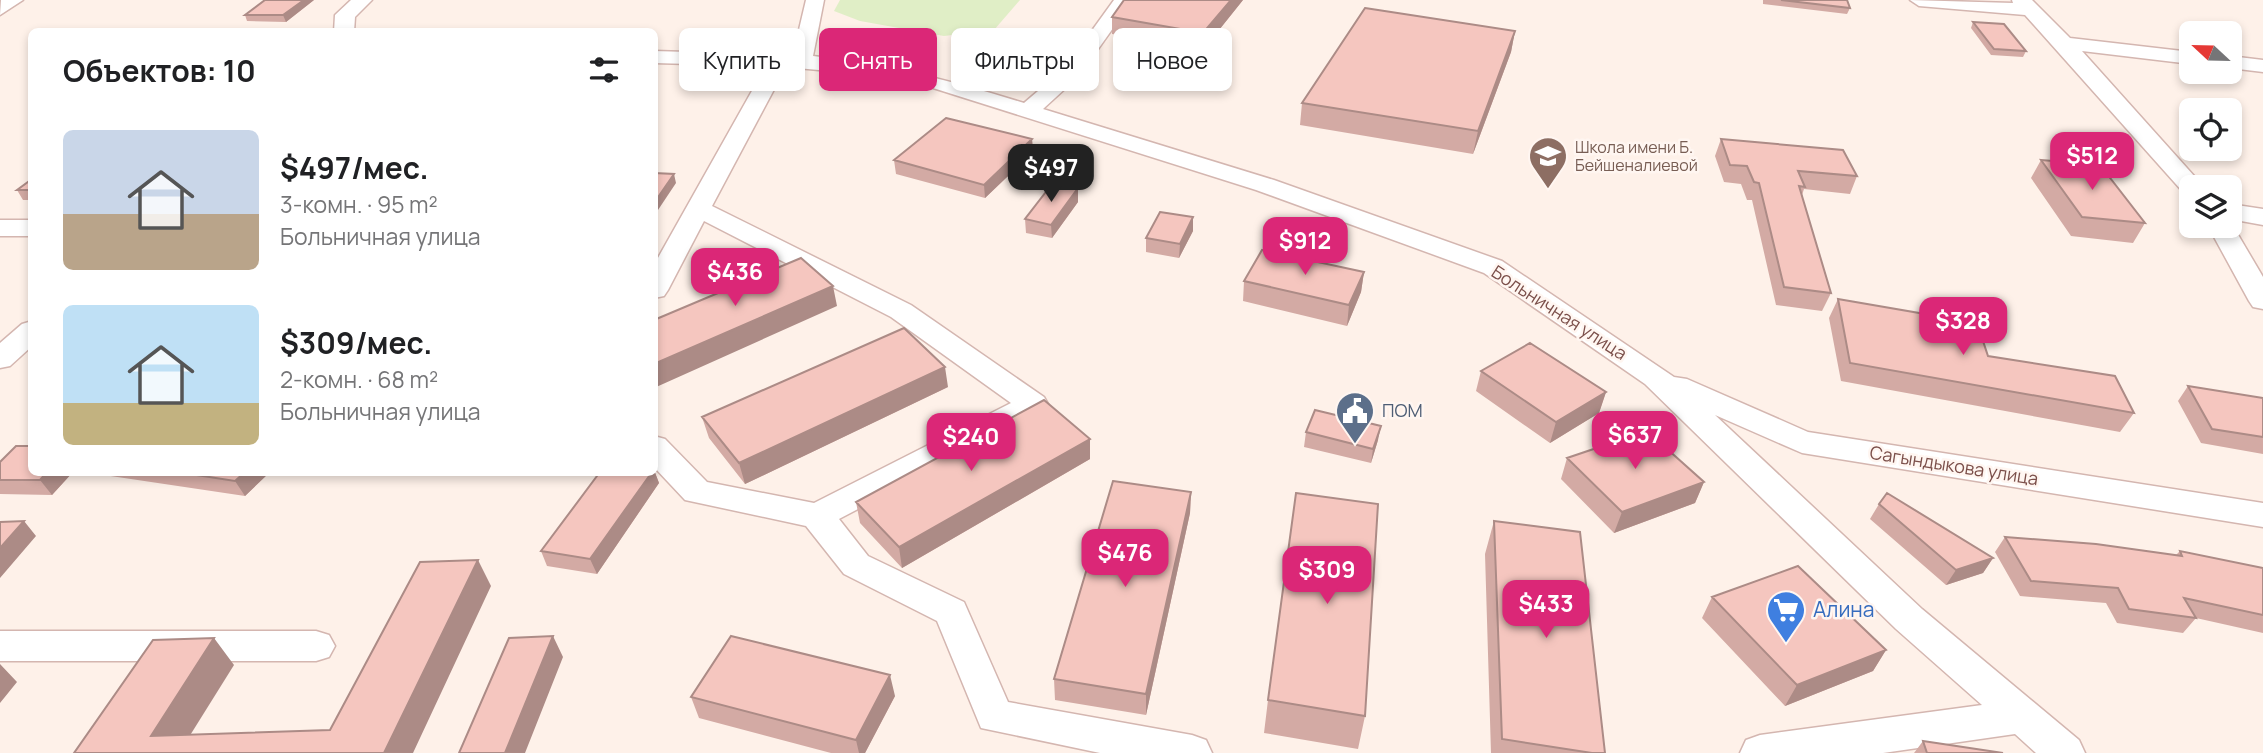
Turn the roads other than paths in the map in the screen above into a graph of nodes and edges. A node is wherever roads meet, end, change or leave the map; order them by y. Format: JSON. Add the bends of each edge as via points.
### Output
{"nodes":[{"id":1,"x":14,"y":0,"type":"edge"},
{"id":2,"x":363,"y":0,"type":"edge"},
{"id":3,"x":815,"y":0,"type":"edge"},
{"id":4,"x":1124,"y":0,"type":"edge"},
{"id":5,"x":1919,"y":0,"type":"edge"},
{"id":6,"x":2026,"y":5,"type":"edge"},
{"id":7,"x":0,"y":9,"type":"edge"},
{"id":8,"x":344,"y":28,"type":"edge"},
{"id":9,"x":804,"y":28,"type":"edge"},
{"id":10,"x":2064,"y":43,"type":"junction"},
{"id":11,"x":658,"y":57,"type":"edge"},
{"id":12,"x":2179,"y":57,"type":"edge"},
{"id":13,"x":679,"y":58,"type":"edge"},
{"id":14,"x":805,"y":62,"type":"edge"},
{"id":15,"x":2242,"y":63,"type":"edge"},
{"id":16,"x":2263,"y":66,"type":"edge"},
{"id":17,"x":772,"y":91,"type":"edge"},
{"id":18,"x":1027,"y":111,"type":"junction"},
{"id":19,"x":2181,"y":175,"type":"edge"},
{"id":20,"x":699,"y":209,"type":"junction"},
{"id":21,"x":2242,"y":214,"type":"edge"},
{"id":22,"x":2263,"y":217,"type":"edge"},
{"id":23,"x":0,"y":228,"type":"edge"},
{"id":24,"x":28,"y":228,"type":"edge"},
{"id":25,"x":2228,"y":238,"type":"edge"},
{"id":26,"x":658,"y":283,"type":"edge"},
{"id":27,"x":2263,"y":301,"type":"edge"},
{"id":28,"x":28,"y":334,"type":"edge"},
{"id":29,"x":0,"y":359,"type":"edge"},
{"id":30,"x":1656,"y":377,"type":"junction"},
{"id":31,"x":658,"y":451,"type":"edge"},
{"id":32,"x":2263,"y":515,"type":"edge"},
{"id":33,"x":817,"y":516,"type":"junction"},
{"id":34,"x":0,"y":646,"type":"edge"},
{"id":35,"x":316,"y":646,"type":"dead end"},
{"id":36,"x":2022,"y":716,"type":"junction"},
{"id":37,"x":1192,"y":753,"type":"edge"},
{"id":38,"x":1760,"y":753,"type":"edge"},
{"id":39,"x":2065,"y":753,"type":"edge"}],
"edges":[{"from":1,"to":7,"type":"street"},
{"from":2,"to":8,"type":"street","via":[[345,15]]},
{"from":3,"to":9,"type":"street"},
{"from":4,"to":18,"type":"street","via":[[1072,72]]},
{"from":5,"to":6,"type":"street"},
{"from":6,"to":10,"type":"street"},
{"from":10,"to":12,"type":"street"},
{"from":10,"to":19,"type":"street"},
{"from":11,"to":13,"type":"street","name":"Больничная улица"},
{"from":14,"to":18,"type":"street","name":"Больничная улица","via":[[938,83]]},
{"from":15,"to":16,"type":"street"},
{"from":17,"to":20,"type":"street"},
{"from":18,"to":30,"type":"street","name":"Больничная улица","via":[[1265,185],[1493,267]]},
{"from":20,"to":26,"type":"street"},
{"from":20,"to":33,"type":"street","via":[[901,311],[1033,404]]},
{"from":21,"to":22,"type":"street"},
{"from":23,"to":24,"type":"street"},
{"from":25,"to":27,"type":"street"},
{"from":28,"to":29,"type":"street"},
{"from":30,"to":32,"type":"street","name":"Сагындыкова улица","via":[[1802,442]]},
{"from":30,"to":36,"type":"street","name":"Больничная улица","via":[[1909,619]]},
{"from":31,"to":33,"type":"street","via":[[696,492]]},
{"from":33,"to":37,"type":"street","via":[[856,565],[951,612],[995,716]]},
{"from":34,"to":35,"type":"street"},
{"from":36,"to":38,"type":"street"},
{"from":36,"to":39,"type":"street","name":"Больничная улица"}]}
